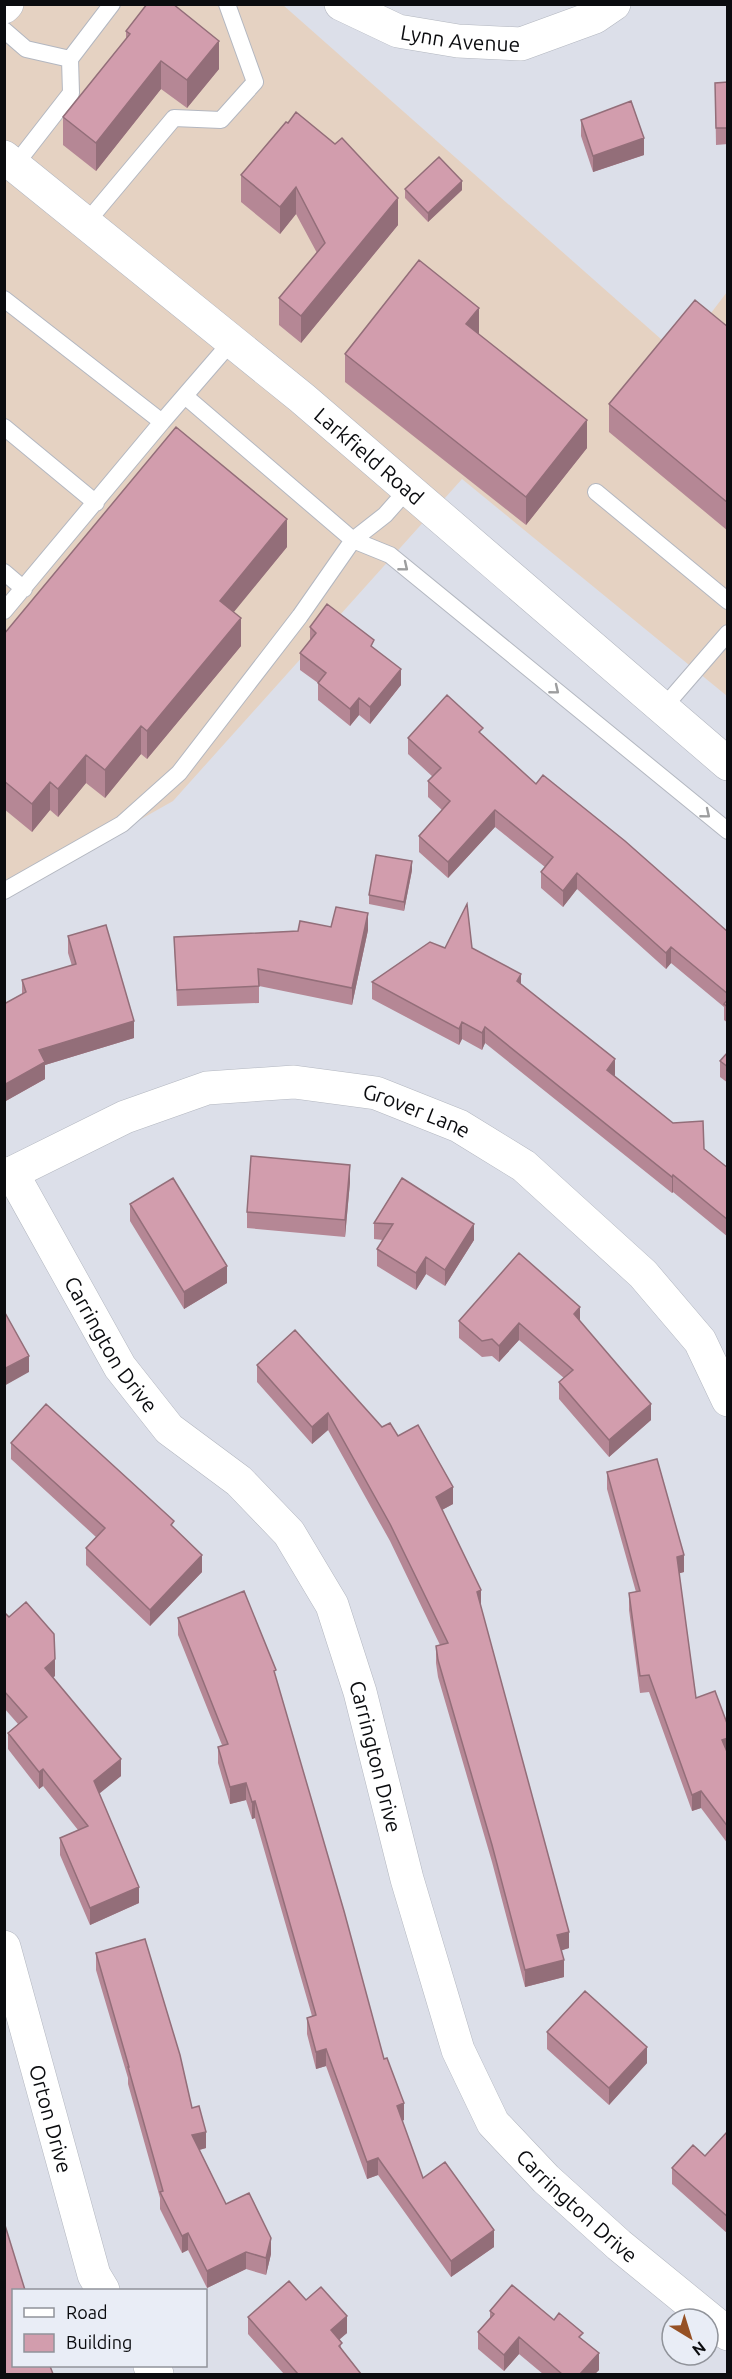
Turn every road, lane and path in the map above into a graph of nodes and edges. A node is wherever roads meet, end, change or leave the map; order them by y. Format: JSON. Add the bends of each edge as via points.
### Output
{"nodes":[{"id":1,"x":112,"y":4,"type":"edge"},
{"id":2,"x":226,"y":4,"type":"edge"},
{"id":3,"x":341,"y":4,"type":"edge"},
{"id":4,"x":614,"y":4,"type":"edge"},
{"id":5,"x":4,"y":30,"type":"edge"},
{"id":6,"x":70,"y":59,"type":"junction"},
{"id":7,"x":10,"y":161,"type":"edge"},
{"id":8,"x":86,"y":223,"type":"junction"},
{"id":9,"x":4,"y":299,"type":"edge"},
{"id":10,"x":232,"y":341,"type":"junction"},
{"id":11,"x":184,"y":396,"type":"junction"},
{"id":12,"x":162,"y":422,"type":"junction"},
{"id":13,"x":4,"y":428,"type":"edge"},
{"id":14,"x":408,"y":489,"type":"junction"},
{"id":15,"x":596,"y":492,"type":"dead end"},
{"id":16,"x":96,"y":503,"type":"junction"},
{"id":17,"x":353,"y":540,"type":"junction"},
{"id":18,"x":4,"y":572,"type":"edge"},
{"id":19,"x":24,"y":589,"type":"junction"},
{"id":20,"x":728,"y":601,"type":"edge"},
{"id":21,"x":4,"y":611,"type":"edge"},
{"id":22,"x":728,"y":633,"type":"edge"},
{"id":23,"x":663,"y":708,"type":"junction"},
{"id":24,"x":728,"y":764,"type":"edge"},
{"id":25,"x":728,"y":831,"type":"edge"},
{"id":26,"x":4,"y":891,"type":"edge"},
{"id":27,"x":8,"y":1175,"type":"edge"},
{"id":28,"x":728,"y":1400,"type":"edge"},
{"id":29,"x":4,"y":1947,"type":"edge"},
{"id":30,"x":102,"y":2289,"type":"edge"},
{"id":31,"x":728,"y":2334,"type":"edge"}],
"edges":[{"from":1,"to":6,"type":"lane"},
{"from":2,"to":8,"type":"lane","via":[[255,82],[221,120],[174,118]]},
{"from":3,"to":4,"type":"street","name":"Lynn Avenue","via":[[398,31],[458,41],[521,44],[595,17]]},
{"from":5,"to":6,"type":"lane","via":[[26,49]]},
{"from":6,"to":7,"type":"lane","via":[[71,93]]},
{"from":7,"to":8,"type":"street","name":"Larkfield Road"},
{"from":8,"to":10,"type":"street","name":"Larkfield Road"},
{"from":9,"to":12,"type":"lane"},
{"from":10,"to":11,"type":"lane"},
{"from":10,"to":14,"type":"street","name":"Larkfield Road"},
{"from":11,"to":12,"type":"lane"},
{"from":11,"to":17,"type":"lane"},
{"from":12,"to":16,"type":"lane"},
{"from":13,"to":16,"type":"lane"},
{"from":14,"to":17,"type":"lane","via":[[385,515]]},
{"from":14,"to":23,"type":"street","name":"Larkfield Road"},
{"from":15,"to":20,"type":"lane"},
{"from":16,"to":19,"type":"lane"},
{"from":17,"to":25,"type":"lane","one_way":true,"via":[[390,555]]},
{"from":17,"to":26,"type":"lane","via":[[179,773],[122,824]]},
{"from":18,"to":19,"type":"lane"},
{"from":19,"to":21,"type":"lane"},
{"from":22,"to":23,"type":"lane"},
{"from":23,"to":24,"type":"street","name":"Larkfield Road"},
{"from":27,"to":28,"type":"street","name":"Grover Lane","via":[[125,1117],[207,1088],[294,1082],[376,1093],[459,1126],[524,1166],[643,1274],[700,1341]]},
{"from":27,"to":31,"type":"street","name":"Carrington Drive","via":[[120,1367],[169,1429],[239,1481],[289,1533],[332,1605],[360,1692],[407,1879],[458,2050],[493,2123],[546,2179],[611,2238]]},
{"from":29,"to":30,"type":"street","name":"Orton Drive","via":[[66,2178],[94,2275]]}]}
